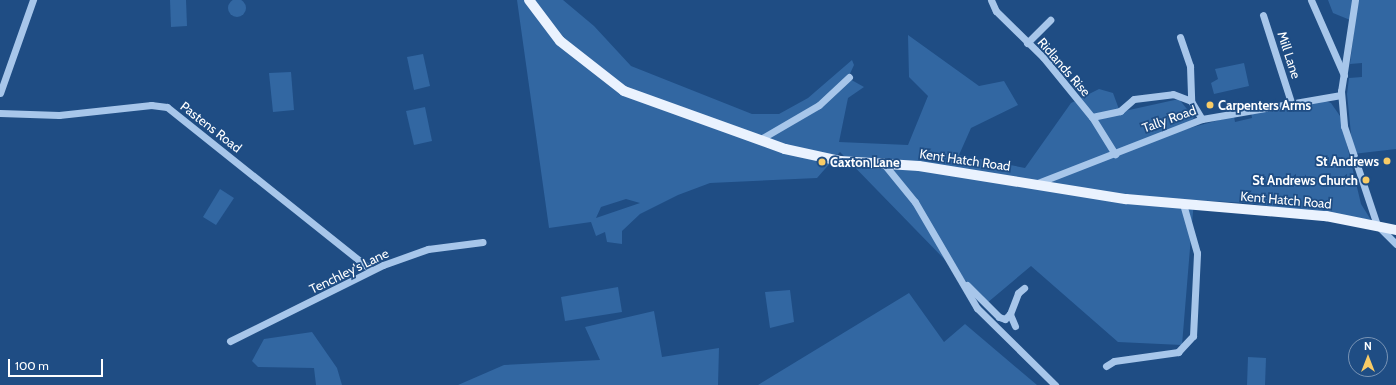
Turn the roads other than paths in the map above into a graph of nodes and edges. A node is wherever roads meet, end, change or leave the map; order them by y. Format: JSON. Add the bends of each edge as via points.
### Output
{"nodes":[{"id":1,"x":33,"y":0,"type":"edge"},
{"id":2,"x":529,"y":0,"type":"edge"},
{"id":3,"x":991,"y":0,"type":"edge"},
{"id":4,"x":1311,"y":0,"type":"edge"},
{"id":5,"x":1355,"y":0,"type":"edge"},
{"id":6,"x":1263,"y":15,"type":"dead end"},
{"id":7,"x":1050,"y":20,"type":"dead end"},
{"id":8,"x":1180,"y":37,"type":"dead end"},
{"id":9,"x":1027,"y":42,"type":"junction"},
{"id":10,"x":1344,"y":75,"type":"junction"},
{"id":11,"x":849,"y":77,"type":"dead end"},
{"id":12,"x":1189,"y":92,"type":"junction"},
{"id":13,"x":0,"y":93,"type":"edge"},
{"id":14,"x":1173,"y":94,"type":"junction"},
{"id":15,"x":1341,"y":95,"type":"junction"},
{"id":16,"x":1191,"y":101,"type":"junction"},
{"id":17,"x":1292,"y":102,"type":"junction"},
{"id":18,"x":0,"y":113,"type":"edge"},
{"id":19,"x":1092,"y":117,"type":"junction"},
{"id":20,"x":1202,"y":119,"type":"junction"},
{"id":21,"x":759,"y":140,"type":"junction"},
{"id":22,"x":1115,"y":154,"type":"junction"},
{"id":23,"x":884,"y":164,"type":"junction"},
{"id":24,"x":1035,"y":184,"type":"junction"},
{"id":25,"x":1183,"y":204,"type":"junction"},
{"id":26,"x":1377,"y":225,"type":"junction"},
{"id":27,"x":1396,"y":230,"type":"edge"},
{"id":28,"x":483,"y":242,"type":"dead end"},
{"id":29,"x":1396,"y":244,"type":"edge"},
{"id":30,"x":371,"y":270,"type":"junction"},
{"id":31,"x":961,"y":278,"type":"junction"},
{"id":32,"x":1024,"y":288,"type":"dead end"},
{"id":33,"x":1010,"y":314,"type":"junction"},
{"id":34,"x":1014,"y":326,"type":"dead end"},
{"id":35,"x":230,"y":341,"type":"dead end"},
{"id":36,"x":1106,"y":366,"type":"dead end"},
{"id":37,"x":1055,"y":385,"type":"edge"}],
"edges":[{"from":1,"to":13,"type":"street"},
{"from":2,"to":21,"type":"main road","name":"Kent Hatch Road","via":[[560,41],[624,91]]},
{"from":3,"to":9,"type":"street","name":"Ridlands Rise","via":[[996,11]]},
{"from":4,"to":10,"type":"street"},
{"from":5,"to":10,"type":"street"},
{"from":6,"to":17,"type":"street","name":"Mill Lane"},
{"from":7,"to":9,"type":"street"},
{"from":8,"to":12,"type":"street","via":[[1190,66]]},
{"from":9,"to":19,"type":"street","name":"Ridlands Rise"},
{"from":10,"to":15,"type":"street"},
{"from":11,"to":21,"type":"street","via":[[819,105]]},
{"from":12,"to":14,"type":"street"},
{"from":12,"to":16,"type":"street"},
{"from":14,"to":16,"type":"street"},
{"from":14,"to":19,"type":"street","via":[[1134,99],[1120,111]]},
{"from":15,"to":17,"type":"street","name":"Tally Road"},
{"from":15,"to":26,"type":"street","via":[[1351,155]]},
{"from":16,"to":20,"type":"street"},
{"from":17,"to":20,"type":"street","name":"Tally Road"},
{"from":18,"to":30,"type":"street","name":"Pastens Road","via":[[59,115],[151,105],[167,107]]},
{"from":19,"to":22,"type":"street","name":"Ridlands Rise"},
{"from":20,"to":22,"type":"street","name":"Tally Road","via":[[1164,131]]},
{"from":21,"to":23,"type":"main road","name":"Kent Hatch Road","via":[[840,161]]},
{"from":22,"to":24,"type":"street","name":"Tally Road"},
{"from":23,"to":24,"type":"main road","name":"Kent Hatch Road"},
{"from":23,"to":31,"type":"street","via":[[915,202]]},
{"from":24,"to":25,"type":"main road","name":"Kent Hatch Road","via":[[1126,199]]},
{"from":25,"to":26,"type":"main road","name":"Kent Hatch Road","via":[[1326,216]]},
{"from":25,"to":36,"type":"street","via":[[1197,253],[1193,336],[1178,352],[1114,361]]},
{"from":26,"to":27,"type":"main road","name":"Kent Hatch Road"},
{"from":26,"to":29,"type":"street"},
{"from":28,"to":30,"type":"street","name":"Tenchley's Lane","via":[[428,249]]},
{"from":30,"to":35,"type":"street","name":"Tenchley's Lane"},
{"from":31,"to":33,"type":"street","via":[[999,317],[1005,319]]},
{"from":31,"to":37,"type":"street","via":[[977,308]]},
{"from":32,"to":33,"type":"street","via":[[1018,293]]},
{"from":33,"to":34,"type":"street"}]}
